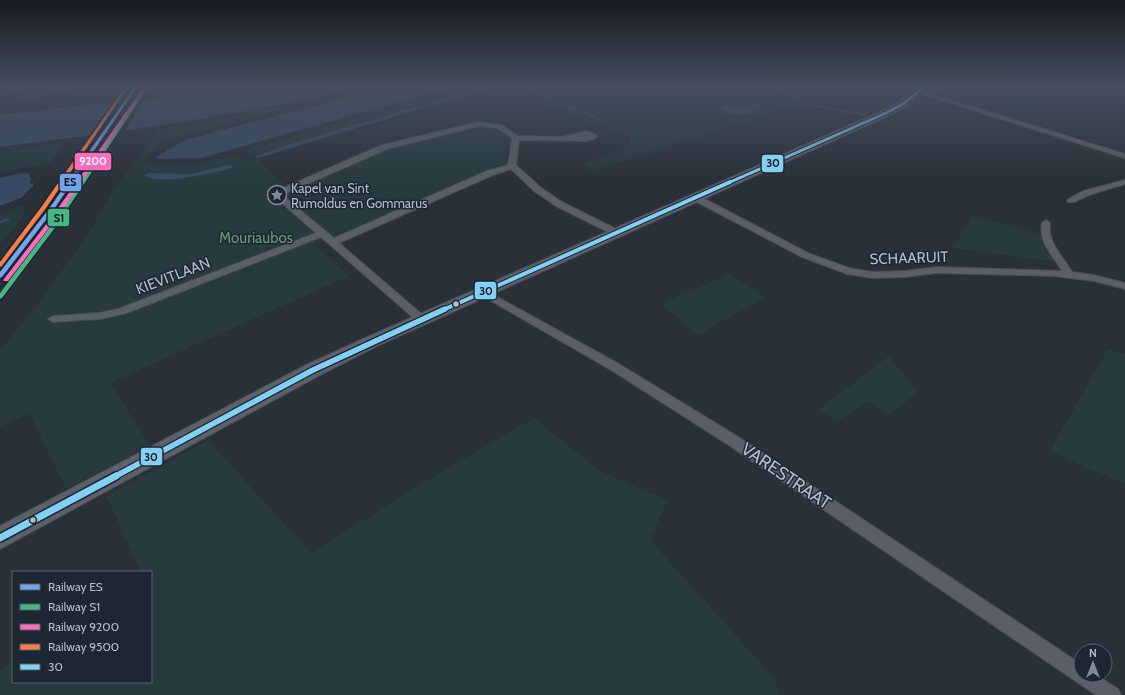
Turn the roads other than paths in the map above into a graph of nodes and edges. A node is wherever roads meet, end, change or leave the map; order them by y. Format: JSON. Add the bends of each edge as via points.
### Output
{"nodes":[{"id":1,"x":874,"y":118,"type":"edge"},
{"id":2,"x":1011,"y":118,"type":"edge"},
{"id":3,"x":516,"y":138,"type":"junction"},
{"id":4,"x":561,"y":139,"type":"dead end"},
{"id":5,"x":1125,"y":156,"type":"edge"},
{"id":6,"x":512,"y":163,"type":"junction"},
{"id":7,"x":1125,"y":182,"type":"edge"},
{"id":8,"x":696,"y":198,"type":"junction"},
{"id":9,"x":1072,"y":200,"type":"dead end"},
{"id":10,"x":1046,"y":223,"type":"dead end"},
{"id":11,"x":323,"y":233,"type":"junction"},
{"id":12,"x":617,"y":233,"type":"junction"},
{"id":13,"x":333,"y":242,"type":"junction"},
{"id":14,"x":1068,"y":275,"type":"junction"},
{"id":15,"x":1125,"y":286,"type":"edge"},
{"id":16,"x":483,"y":292,"type":"junction"},
{"id":17,"x":52,"y":319,"type":"dead end"},
{"id":18,"x":421,"y":320,"type":"junction"},
{"id":19,"x":0,"y":538,"type":"edge"},
{"id":20,"x":1073,"y":669,"type":"edge"},
{"id":21,"x":1094,"y":683,"type":"edge"},
{"id":22,"x":1112,"y":695,"type":"edge"}],
"edges":[{"from":1,"to":8,"type":"main road"},
{"from":2,"to":5,"type":"street"},
{"from":3,"to":4,"type":"street"},
{"from":3,"to":6,"type":"street"},
{"from":3,"to":11,"type":"street","via":[[503,128],[479,124],[385,147],[277,194]]},
{"from":6,"to":12,"type":"street","via":[[537,190]]},
{"from":6,"to":13,"type":"street"},
{"from":7,"to":9,"type":"street","via":[[1086,193]]},
{"from":8,"to":12,"type":"main road"},
{"from":8,"to":14,"type":"street","name":"SCHAARUIT","via":[[805,255],[847,271],[872,275],[936,270],[1016,271]]},
{"from":10,"to":14,"type":"street","via":[[1045,238]]},
{"from":11,"to":13,"type":"street"},
{"from":11,"to":17,"type":"street","name":"KIEVITLAAN","via":[[120,312]]},
{"from":12,"to":16,"type":"main road"},
{"from":13,"to":18,"type":"street"},
{"from":14,"to":15,"type":"street","name":"SCHAARUIT"},
{"from":16,"to":18,"type":"main road"},
{"from":16,"to":20,"type":"street","name":"VARESTRAAT","via":[[615,367],[732,440]]},
{"from":18,"to":19,"type":"main road","via":[[313,370]]},
{"from":21,"to":22,"type":"street","name":"VARESTRAAT"}]}
